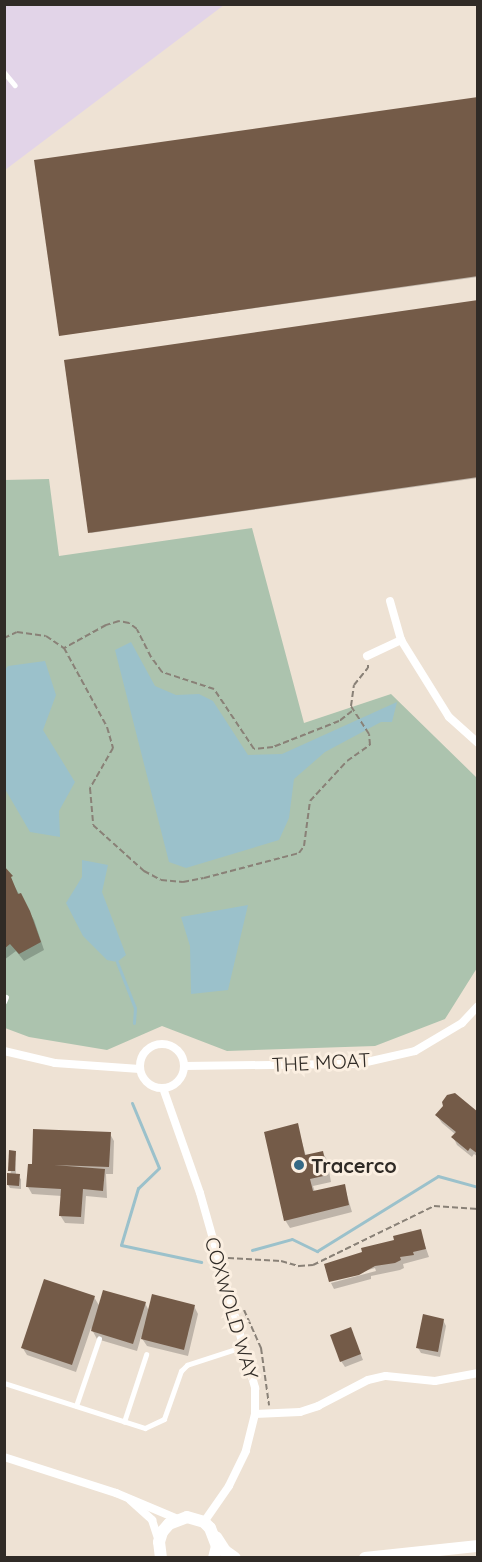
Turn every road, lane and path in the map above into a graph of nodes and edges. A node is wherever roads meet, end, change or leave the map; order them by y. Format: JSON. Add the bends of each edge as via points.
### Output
{"nodes":[{"id":1,"x":4,"y":72,"type":"edge"},
{"id":2,"x":15,"y":85,"type":"dead end"},
{"id":3,"x":390,"y":601,"type":"dead end"},
{"id":4,"x":4,"y":638,"type":"edge"},
{"id":5,"x":401,"y":640,"type":"junction"},
{"id":6,"x":64,"y":648,"type":"junction"},
{"id":7,"x":367,"y":656,"type":"joint"},
{"id":8,"x":352,"y":711,"type":"junction"},
{"id":9,"x":477,"y":743,"type":"edge"},
{"id":10,"x":477,"y":1006,"type":"edge"},
{"id":11,"x":4,"y":1051,"type":"edge"},
{"id":12,"x":184,"y":1066,"type":"junction"},
{"id":13,"x":140,"y":1069,"type":"junction"},
{"id":14,"x":164,"y":1088,"type":"junction"},
{"id":15,"x":477,"y":1209,"type":"edge"},
{"id":16,"x":220,"y":1261,"type":"junction"},
{"id":17,"x":243,"y":1310,"type":"dead end"},
{"id":18,"x":99,"y":1338,"type":"dead end"},
{"id":19,"x":245,"y":1346,"type":"junction"},
{"id":20,"x":146,"y":1355,"type":"dead end"},
{"id":21,"x":477,"y":1373,"type":"edge"},
{"id":22,"x":4,"y":1383,"type":"edge"},
{"id":23,"x":76,"y":1406,"type":"junction"},
{"id":24,"x":255,"y":1414,"type":"junction"},
{"id":25,"x":270,"y":1414,"type":"junction"},
{"id":26,"x":124,"y":1422,"type":"junction"},
{"id":27,"x":4,"y":1457,"type":"edge"},
{"id":28,"x":130,"y":1499,"type":"junction"},
{"id":29,"x":178,"y":1519,"type":"junction"},
{"id":30,"x":204,"y":1522,"type":"junction"},
{"id":31,"x":215,"y":1536,"type":"junction"},
{"id":32,"x":477,"y":1546,"type":"edge"},
{"id":33,"x":159,"y":1552,"type":"edge"},
{"id":34,"x":214,"y":1557,"type":"edge"},
{"id":35,"x":236,"y":1557,"type":"edge"},
{"id":36,"x":365,"y":1557,"type":"edge"}],
"edges":[{"from":1,"to":2,"type":"lane"},
{"from":3,"to":5,"type":"street"},
{"from":4,"to":6,"type":"path","via":[[17,632],[46,636]]},
{"from":5,"to":7,"type":"street"},
{"from":5,"to":9,"type":"street","via":[[449,717]]},
{"from":6,"to":8,"type":"path","via":[[106,625],[129,623],[137,629],[162,672],[214,689],[254,749],[273,747],[339,721]]},
{"from":6,"to":8,"type":"path","via":[[107,727],[113,748],[90,788],[93,825],[144,872],[161,880],[183,882],[204,878],[299,853],[304,846],[310,801],[347,762],[370,745],[369,734]]},
{"from":7,"to":8,"type":"path","via":[[368,668],[354,685]]},
{"from":10,"to":12,"type":"street","name":"THE MOAT","via":[[462,1023],[415,1051],[358,1064]]},
{"from":11,"to":13,"type":"street","via":[[55,1063]]},
{"from":12,"to":13,"type":"street","via":[[181,1054],[172,1046],[160,1044],[141,1057]]},
{"from":12,"to":14,"type":"street","via":[[174,1084]]},
{"from":13,"to":14,"type":"street","via":[[144,1079]]},
{"from":14,"to":16,"type":"street","name":"COXWOLD WAY"},
{"from":15,"to":16,"type":"path","via":[[434,1206],[314,1265],[232,1257]]},
{"from":16,"to":19,"type":"street","name":"COXWOLD WAY"},
{"from":17,"to":25,"type":"path","via":[[261,1348]]},
{"from":18,"to":23,"type":"lane"},
{"from":19,"to":24,"type":"street","name":"COXWOLD WAY","via":[[255,1388]]},
{"from":19,"to":26,"type":"lane","via":[[187,1365],[181,1371],[164,1419],[144,1428]]},
{"from":20,"to":26,"type":"lane"},
{"from":21,"to":25,"type":"street","via":[[435,1381],[386,1376],[368,1380],[309,1409]]},
{"from":22,"to":23,"type":"lane"},
{"from":23,"to":26,"type":"lane"},
{"from":24,"to":25,"type":"street"},
{"from":24,"to":30,"type":"street","name":"COXWOLD WAY","via":[[246,1451],[229,1486]]},
{"from":27,"to":28,"type":"street"},
{"from":28,"to":29,"type":"street"},
{"from":28,"to":33,"type":"street","via":[[152,1520]]},
{"from":29,"to":30,"type":"main road"},
{"from":29,"to":33,"type":"main road","via":[[169,1524]]},
{"from":30,"to":31,"type":"main road"},
{"from":31,"to":34,"type":"main road"},
{"from":31,"to":35,"type":"main road","via":[[225,1551]]},
{"from":32,"to":36,"type":"main road"}]}
